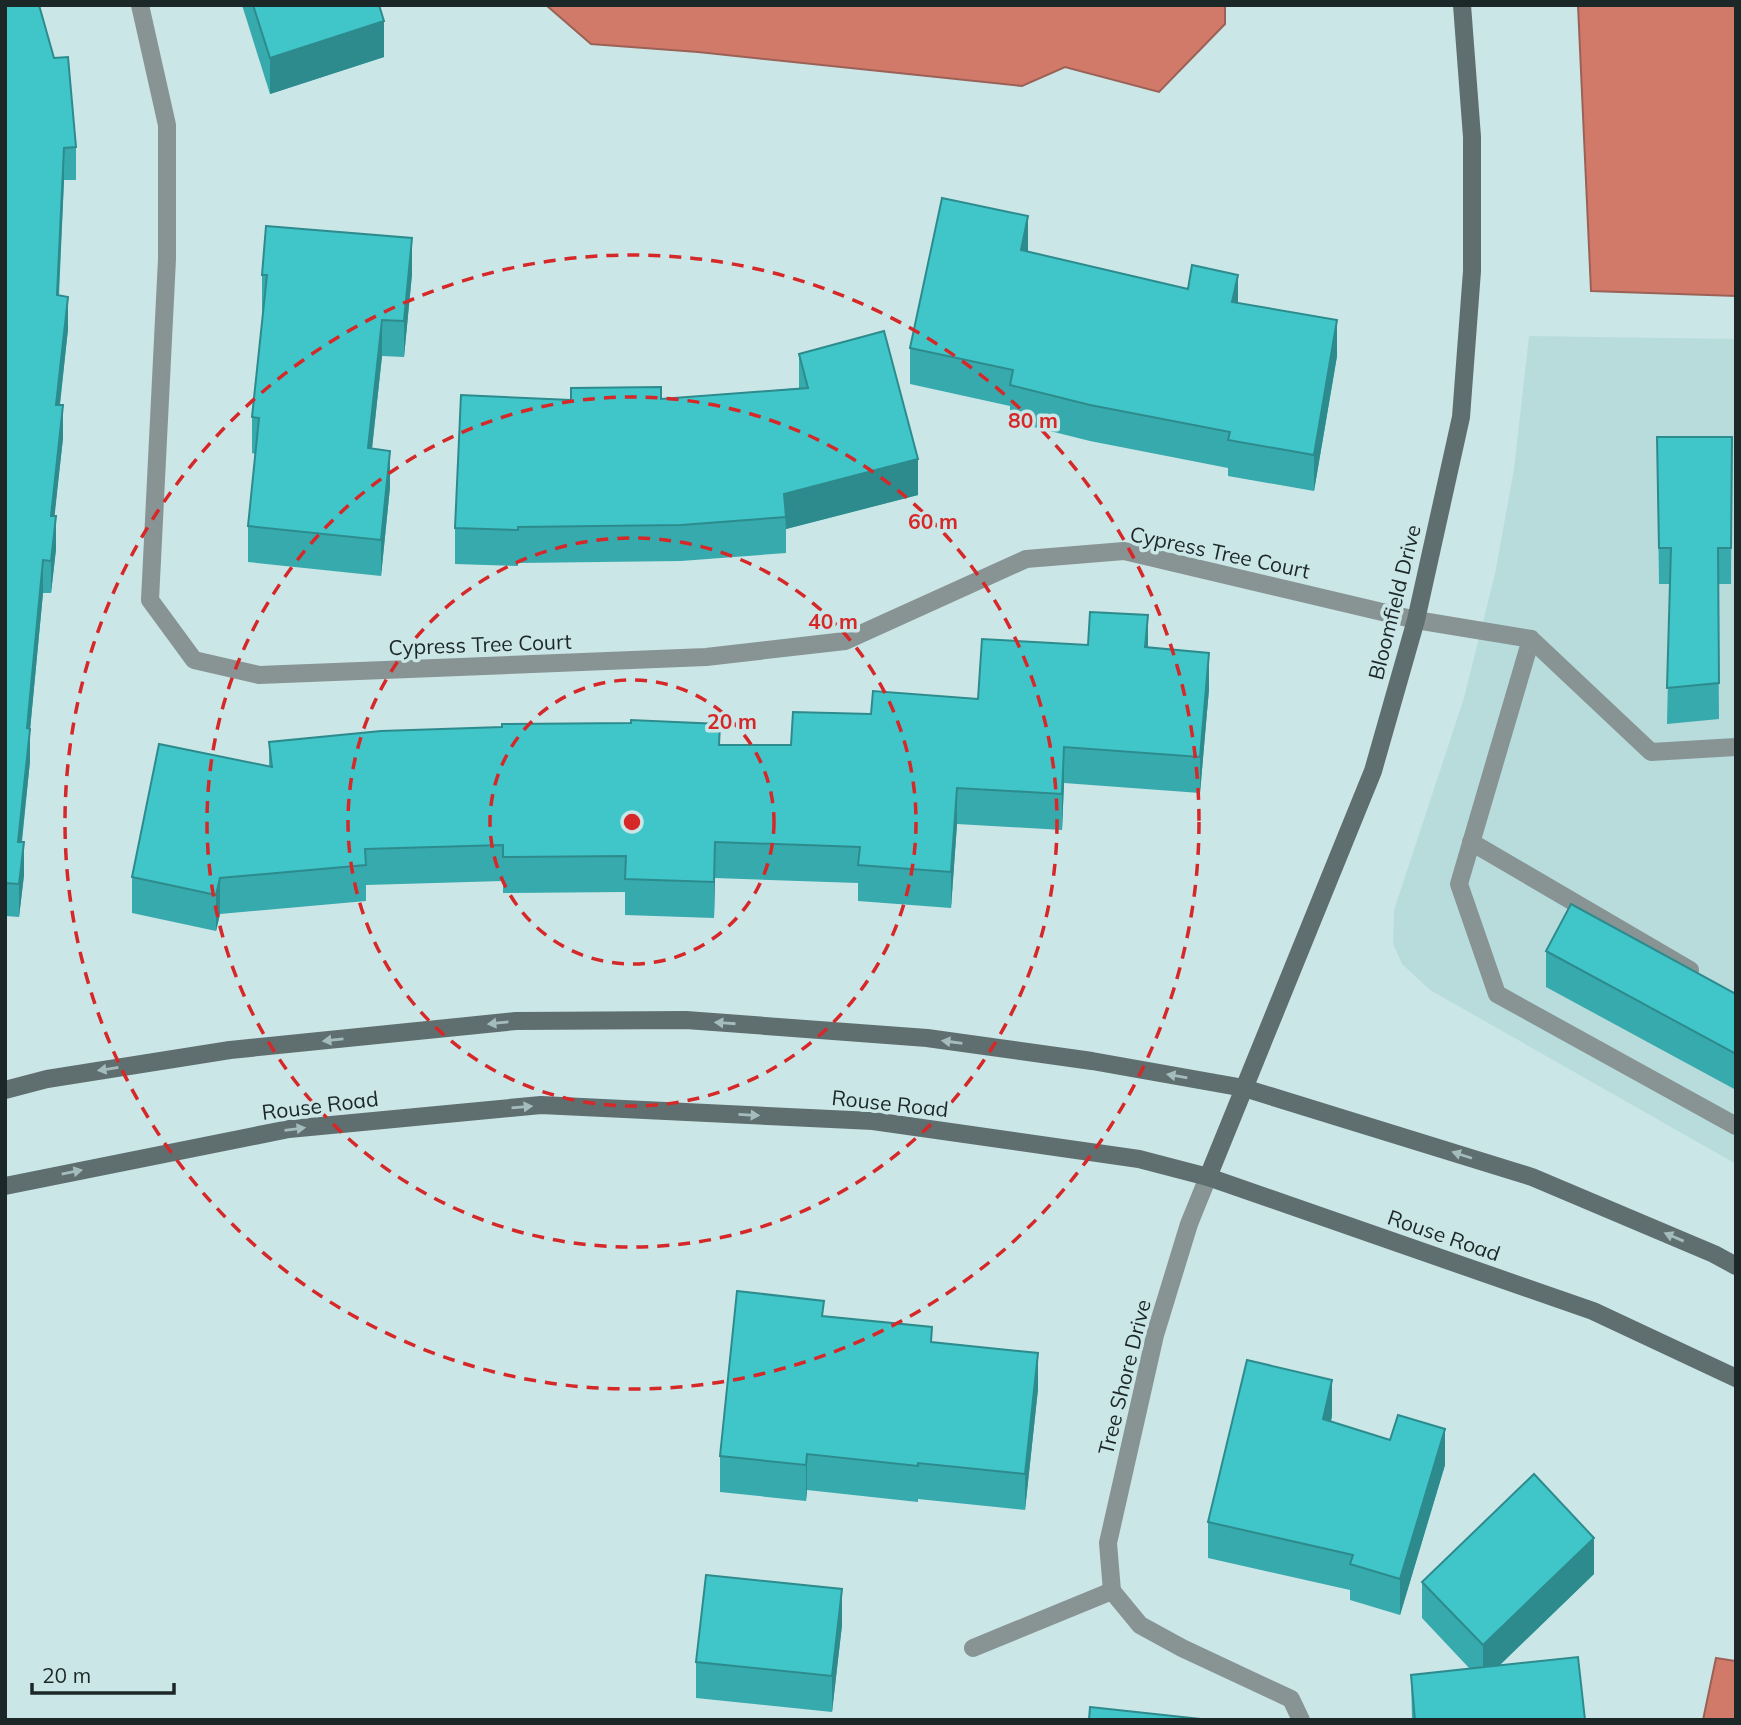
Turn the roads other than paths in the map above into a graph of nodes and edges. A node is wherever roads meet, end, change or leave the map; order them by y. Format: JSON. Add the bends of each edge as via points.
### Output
{"nodes":[{"id":1,"x":140,"y":5,"type":"edge"},
{"id":2,"x":1462,"y":5,"type":"edge"},
{"id":3,"x":1416,"y":620,"type":"junction"},
{"id":4,"x":1531,"y":639,"type":"junction"},
{"id":5,"x":1736,"y":747,"type":"edge"},
{"id":6,"x":1471,"y":842,"type":"junction"},
{"id":7,"x":1700,"y":975,"type":"edge"},
{"id":8,"x":1244,"y":1088,"type":"junction"},
{"id":9,"x":5,"y":1090,"type":"edge"},
{"id":10,"x":1736,"y":1126,"type":"edge"},
{"id":11,"x":1208,"y":1177,"type":"junction"},
{"id":12,"x":5,"y":1186,"type":"edge"},
{"id":13,"x":1736,"y":1266,"type":"edge"},
{"id":14,"x":1736,"y":1378,"type":"edge"},
{"id":15,"x":1112,"y":1591,"type":"junction"},
{"id":16,"x":973,"y":1648,"type":"dead end"},
{"id":17,"x":1301,"y":1720,"type":"edge"}],
"edges":[{"from":1,"to":3,"type":"street","name":"Cypress Tree Court","via":[[167,125],[167,259],[150,600],[194,660],[259,675],[706,657],[845,641],[1026,559],[1124,551]]},
{"from":2,"to":3,"type":"street","name":"Bloomfield Drive","via":[[1472,137],[1470,298],[1461,416]]},
{"from":3,"to":4,"type":"street","name":"Cypress Tree Court"},
{"from":3,"to":8,"type":"street","name":"Bloomfield Drive","via":[[1373,771]]},
{"from":4,"to":5,"type":"street","via":[[1651,752]]},
{"from":4,"to":6,"type":"street"},
{"from":6,"to":7,"type":"street"},
{"from":6,"to":10,"type":"street","via":[[1459,884],[1497,994]]},
{"from":8,"to":9,"type":"street","one_way":true,"via":[[927,1038],[672,1020],[516,1021],[230,1050]]},
{"from":8,"to":11,"type":"street","name":"Bloomfield Drive"},
{"from":13,"to":8,"type":"street","one_way":true,"via":[[1532,1177]]},
{"from":12,"to":11,"type":"street","name":"Rouse Road","one_way":true,"via":[[289,1129],[541,1105],[873,1121],[1139,1159]]},
{"from":11,"to":14,"type":"street","name":"Rouse Road","via":[[1592,1311]]},
{"from":11,"to":15,"type":"street","name":"Tree Shore Drive","via":[[1155,1335],[1108,1543]]},
{"from":15,"to":16,"type":"street"},
{"from":15,"to":17,"type":"street","via":[[1140,1625],[1291,1699]]}]}
